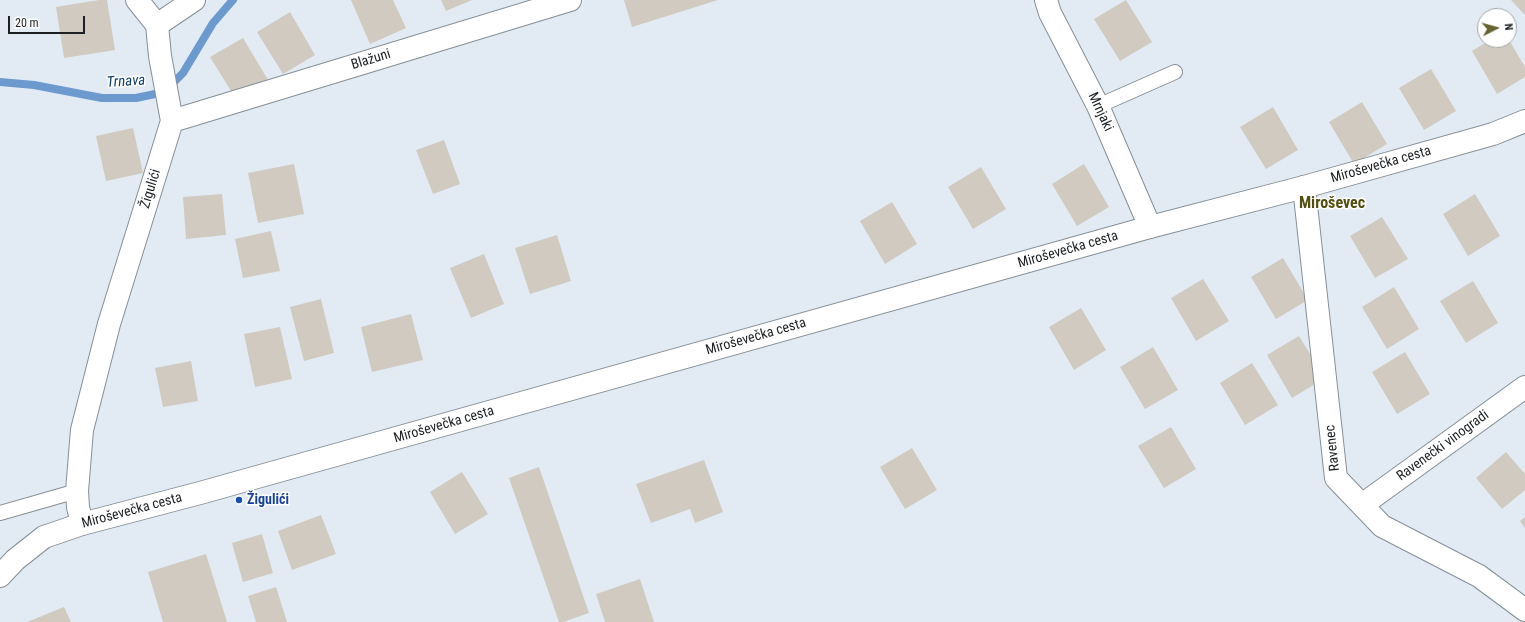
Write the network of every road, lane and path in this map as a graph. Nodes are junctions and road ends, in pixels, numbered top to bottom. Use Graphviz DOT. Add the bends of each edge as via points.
graph roads {
  1 [pos="137,0"];
  2 [pos="194,0"];
  3 [pos="570,0"];
  4 [pos="1046,0"];
  5 [pos="157,25"];
  6 [pos="1175,72"];
  7 [pos="1098,106"];
  8 [pos="170,115"];
  9 [pos="1525,122"];
  10 [pos="1304,187"];
  11 [pos="1150,227"];
  12 [pos="1525,388"];
  13 [pos="77,491"];
  14 [pos="1362,505"];
  15 [pos="0,513"];
  16 [pos="82,524"];
  17 [pos="0,576"];
  18 [pos="1525,610"];
  1 -- 5 [label="street"];
  2 -- 5 [label="street"];
  3 -- 8 [label="street, Blažuni"];
  4 -- 7 [label="street, Mrnjaki" via="1050,13"];
  5 -- 8 [label="street, Žigulići"];
  6 -- 7 [label="lane"];
  7 -- 11 [label="street, Mrnjaki"];
  8 -- 13 [label="street, Žigulići" via="107,332 82,430"];
  9 -- 10 [label="street, Miroševečka cesta" via="1493,134"];
  10 -- 11 [label="street, Miroševečka cesta"];
  10 -- 14 [label="street, Ravenec" via="1336,478"];
  11 -- 16 [label="street, Miroševečka cesta"];
  12 -- 14 [label="street, Ravenečki vinogradi"];
  13 -- 15 [label="lane"];
  13 -- 16 [label="street, Žigulići"];
  14 -- 18 [label="street, Ravenec" via="1382,526 1478,576"];
  16 -- 17 [label="street, Miroševečka cesta" via="44,537 15,560"];
}
